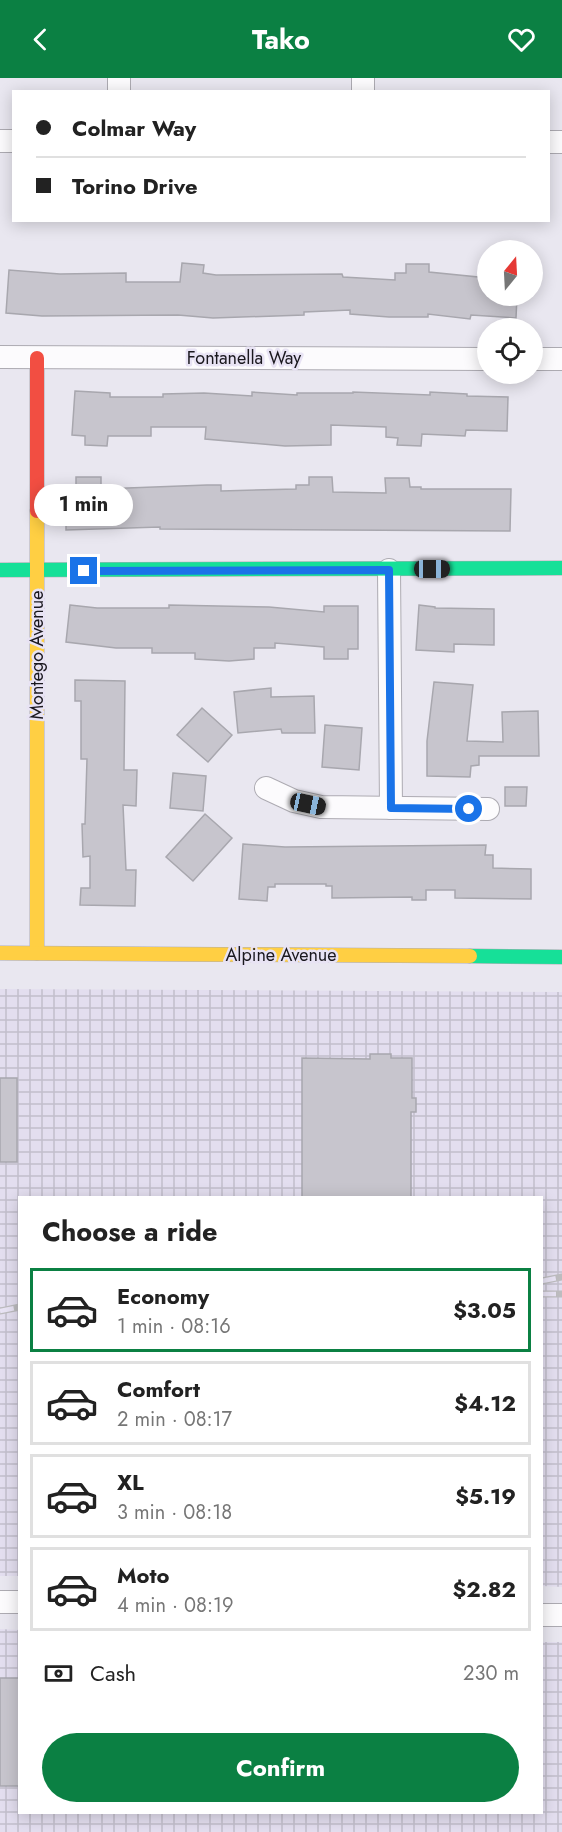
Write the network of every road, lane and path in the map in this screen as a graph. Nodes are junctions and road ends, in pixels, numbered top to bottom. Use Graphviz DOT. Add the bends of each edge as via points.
graph roads {
  1 [pos="0,357"];
  2 [pos="37,358"];
  3 [pos="477,359"];
  4 [pos="543,359"];
  5 [pos="562,359"];
  6 [pos="562,568"];
  7 [pos="0,570"];
  8 [pos="389,570"];
  9 [pos="36,571"];
  10 [pos="266,788"];
  11 [pos="391,808"];
  12 [pos="488,809"];
  13 [pos="0,953"];
  14 [pos="37,953"];
  15 [pos="562,957"];
  16 [pos="0,1602"];
  17 [pos="18,1602"];
  18 [pos="543,1615"];
  19 [pos="562,1615"];
  1 -- 2 [label="street, Fontanella Way"];
  2 -- 3 [label="street, Fontanella Way"];
  2 -- 9 [label="street, Montego Avenue"];
  4 -- 5 [label="street"];
  6 -- 8 [label="street"];
  7 -- 9 [label="street"];
  8 -- 9 [label="street"];
  8 -- 11 [label="street"];
  9 -- 14 [label="street, Montego Avenue"];
  10 -- 11 [label="street" via="294,801 321,807"];
  11 -- 12 [label="street"];
  13 -- 14 [label="street, Alpine Avenue"];
  14 -- 15 [label="street, Alpine Avenue"];
  16 -- 17 [label="street"];
  18 -- 19 [label="street"];
}
